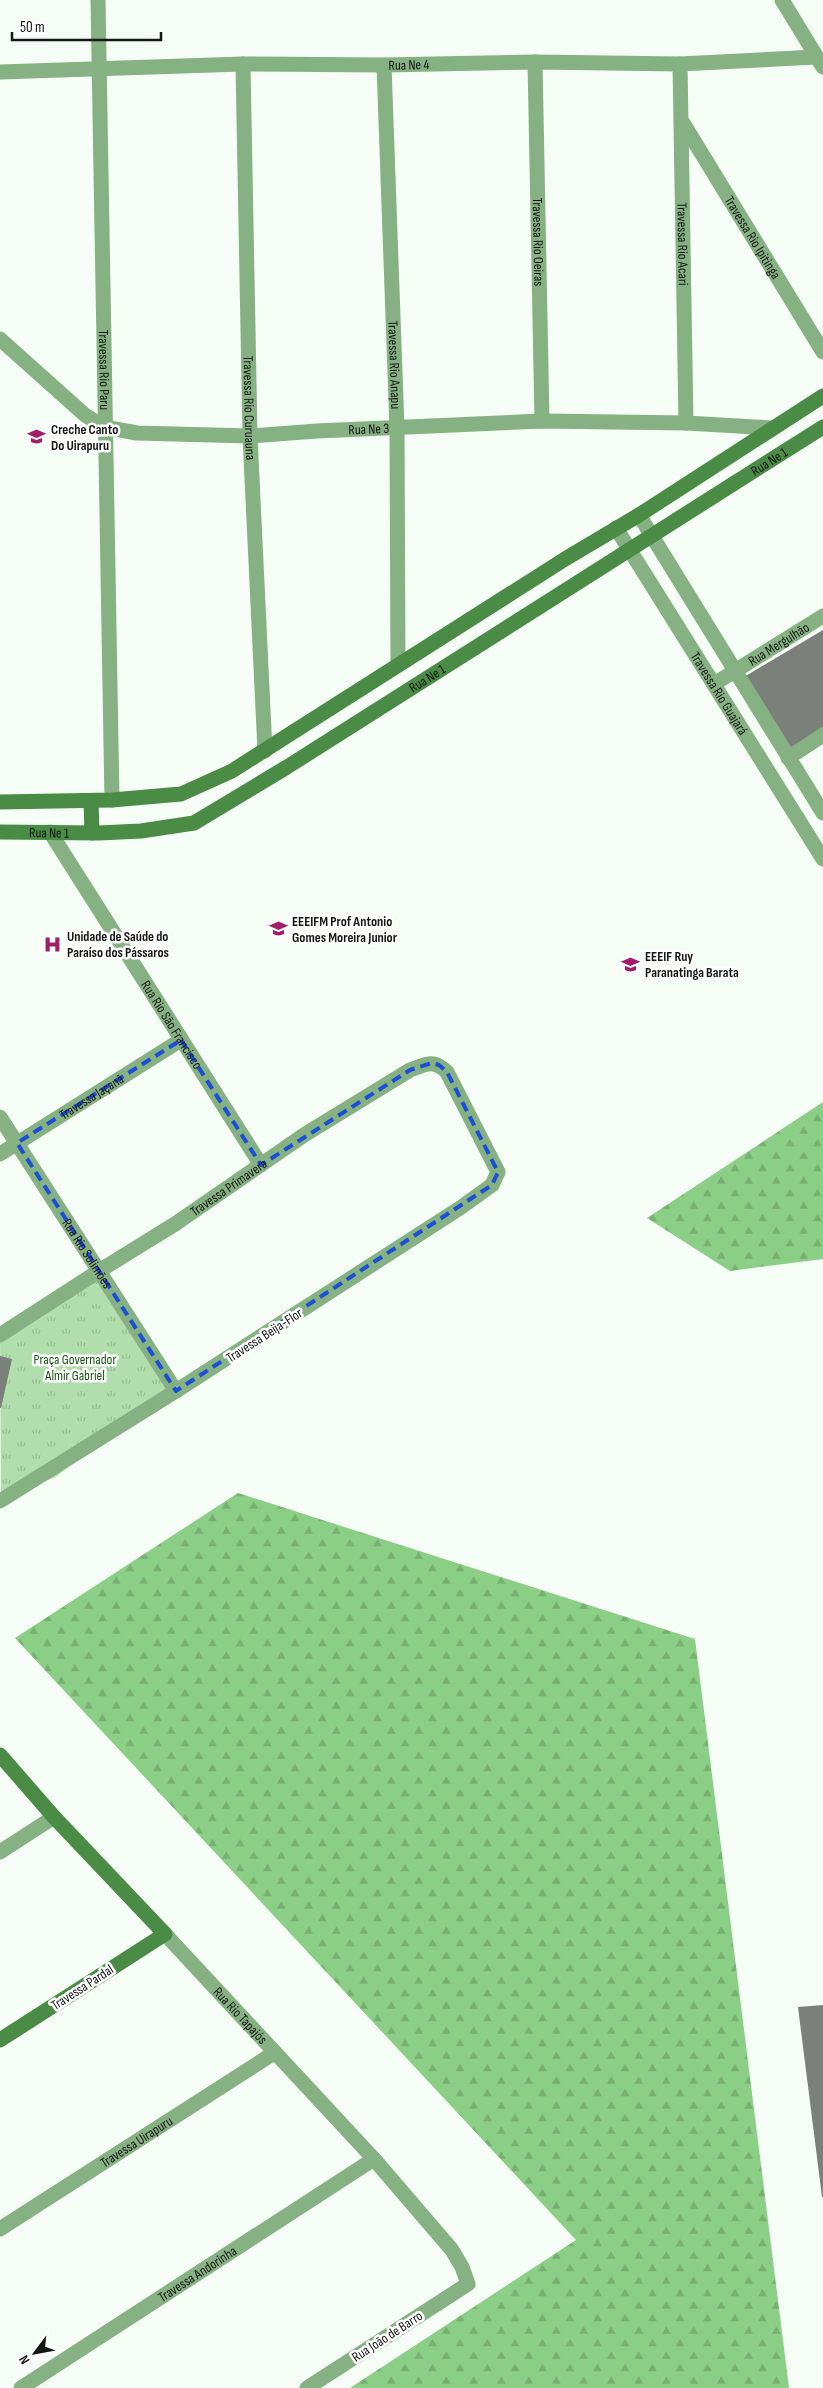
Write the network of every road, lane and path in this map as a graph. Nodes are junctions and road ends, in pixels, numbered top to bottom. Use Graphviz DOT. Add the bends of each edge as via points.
graph roads {
  1 [pos="98,0"];
  2 [pos="782,0"];
  3 [pos="535,62"];
  4 [pos="820,62"];
  5 [pos="243,64"];
  6 [pos="680,64"];
  7 [pos="384,65"];
  8 [pos="98,69"];
  9 [pos="0,72"];
  10 [pos="682,122"];
  11 [pos="0,339"];
  12 [pos="823,352"];
  13 [pos="823,396"];
  14 [pos="542,421"];
  15 [pos="686,423"];
  16 [pos="104,427"];
  17 [pos="823,427"];
  18 [pos="397,428"];
  19 [pos="772,428"];
  20 [pos="250,436"];
  21 [pos="639,515"];
  22 [pos="616,528"];
  23 [pos="652,536"];
  24 [pos="629,550"];
  25 [pos="823,616"];
  26 [pos="398,665"];
  27 [pos="736,671"];
  28 [pos="714,684"];
  29 [pos="823,735"];
  30 [pos="265,751"];
  31 [pos="790,762"];
  32 [pos="774,779"];
  33 [pos="112,800"];
  34 [pos="91,801"];
  35 [pos="0,802"];
  36 [pos="823,812"];
  37 [pos="0,832"];
  38 [pos="50,832"];
  39 [pos="92,832"];
  40 [pos="823,859"];
  41 [pos="181,1040"];
  42 [pos="455,1087"];
  43 [pos="0,1117"];
  44 [pos="16,1143"];
  45 [pos="0,1154"];
  46 [pos="261,1165"];
  47 [pos="99,1270"];
  48 [pos="0,1335"];
  49 [pos="176,1391"];
  50 [pos="0,1501"];
  51 [pos="0,1755"];
  52 [pos="54,1817"];
  53 [pos="0,1852"];
  54 [pos="165,1934"];
  55 [pos="0,2040"];
  56 [pos="274,2052"];
  57 [pos="374,2160"];
  58 [pos="0,2229"];
  59 [pos="468,2284"];
  60 [pos="21,2388"];
  61 [pos="306,2388"];
  1 -- 8 [label="street, Travessa Rio Paru"];
  2 -- 4 [label="street"];
  3 -- 6 [label="street, Rua Ne 4"];
  3 -- 7 [label="street, Rua Ne 4"];
  3 -- 14 [label="street, Travessa Rio Oeiras"];
  4 -- 6 [label="street, Rua Ne 4"];
  5 -- 7 [label="street, Rua Ne 4"];
  5 -- 8 [label="street, Rua Ne 4"];
  5 -- 20 [label="street, Travessa Rio Curuauna"];
  6 -- 10 [label="street, Travessa Rio Acari"];
  7 -- 18 [label="street, Travessa Rio Anapu"];
  8 -- 9 [label="street, Rua Ne 4"];
  8 -- 16 [label="street, Travessa Rio Paru"];
  10 -- 12 [label="street, Travessa Rio Ipitinga"];
  10 -- 15 [label="street, Travessa Rio Acari"];
  11 -- 16 [label="street, Rua Ne 3" via="85,416"];
  13 -- 19 [label="street, Rua Ne 1"];
  14 -- 15 [label="street, Rua Ne 3"];
  14 -- 18 [label="street, Rua Ne 3"];
  15 -- 19 [label="street, Rua Ne 3"];
  16 -- 20 [label="street, Rua Ne 3" via="137,433"];
  16 -- 33 [label="street, Travessa Rio Paru"];
  17 -- 23 [label="street, Rua Ne 1"];
  18 -- 20 [label="street, Rua Ne 3"];
  18 -- 26 [label="street, Travessa Rio Anapu"];
  19 -- 21 [label="street, Rua Ne 1"];
  20 -- 30 [label="street, Travessa Rio Curuauna"];
  21 -- 22 [label="street, Rua Ne 1"];
  21 -- 23 [label="street, Travessa Rio Guajará"];
  22 -- 24 [label="street, Travessa Rio Guajará"];
  22 -- 26 [label="street, Rua Ne 1"];
  23 -- 24 [label="street, Rua Ne 1"];
  23 -- 27 [label="street, Travessa Rio Guajará"];
  24 -- 28 [label="street, Travessa Rio Guajará"];
  24 -- 39 [label="street, Rua Ne 1" via="194,823 142,831"];
  25 -- 27 [label="street, Rua Mergulhão"];
  26 -- 30 [label="street, Rua Ne 1"];
  27 -- 28 [label="street, Rua Mergulhão"];
  27 -- 31 [label="street, Travessa Rio Guajará"];
  28 -- 32 [label="street, Travessa Rio Guajará"];
  29 -- 31 [label="street"];
  30 -- 33 [label="street, Rua Ne 1" via="232,771 181,794"];
  31 -- 32 [label="street"];
  31 -- 36 [label="street, Travessa Rio Guajará"];
  32 -- 40 [label="street, Travessa Rio Guajará"];
  33 -- 34 [label="street, Rua Ne 1"];
  34 -- 35 [label="street, Rua Ne 1"];
  34 -- 39 [label="street"];
  37 -- 38 [label="street, Rua Ne 1"];
  38 -- 39 [label="street, Rua Ne 1"];
  38 -- 41 [label="street, Rua Rio São Francisco"];
  41 -- 44 [label="street, Travessa Jaçanã"];
  41 -- 46 [label="street, Rua Rio São Francisco"];
  42 -- 46 [label="street, Travessa Primavera" via="439,1065 432,1063 410,1070"];
  42 -- 49 [label="street, Travessa Beija-Flor" via="498,1172 492,1185"];
  43 -- 44 [label="street, Rua Rio Solimões"];
  44 -- 45 [label="street, Travessa Jaçanã"];
  44 -- 47 [label="street, Rua Rio Solimões"];
  46 -- 47 [label="street, Travessa Primavera" via="175,1224"];
  47 -- 48 [label="street, Travessa Primavera"];
  47 -- 49 [label="street, Rua Rio Solimões"];
  49 -- 50 [label="street, Travessa Beija-Flor"];
  51 -- 52 [label="street, Rua Rio Tapajós"];
  52 -- 53 [label="street"];
  52 -- 54 [label="street, Rua Rio Tapajós"];
  54 -- 55 [label="street, Travessa Pardal"];
  54 -- 56 [label="street, Rua Rio Tapajós"];
  56 -- 57 [label="street, Rua Rio Tapajós"];
  56 -- 58 [label="street, Travessa Uirapuru"];
  57 -- 59 [label="street, Rua Rio Tapajós" via="452,2250"];
  57 -- 60 [label="street, Travessa Andorinha"];
  59 -- 61 [label="street, Rua João de Barro"];
}
